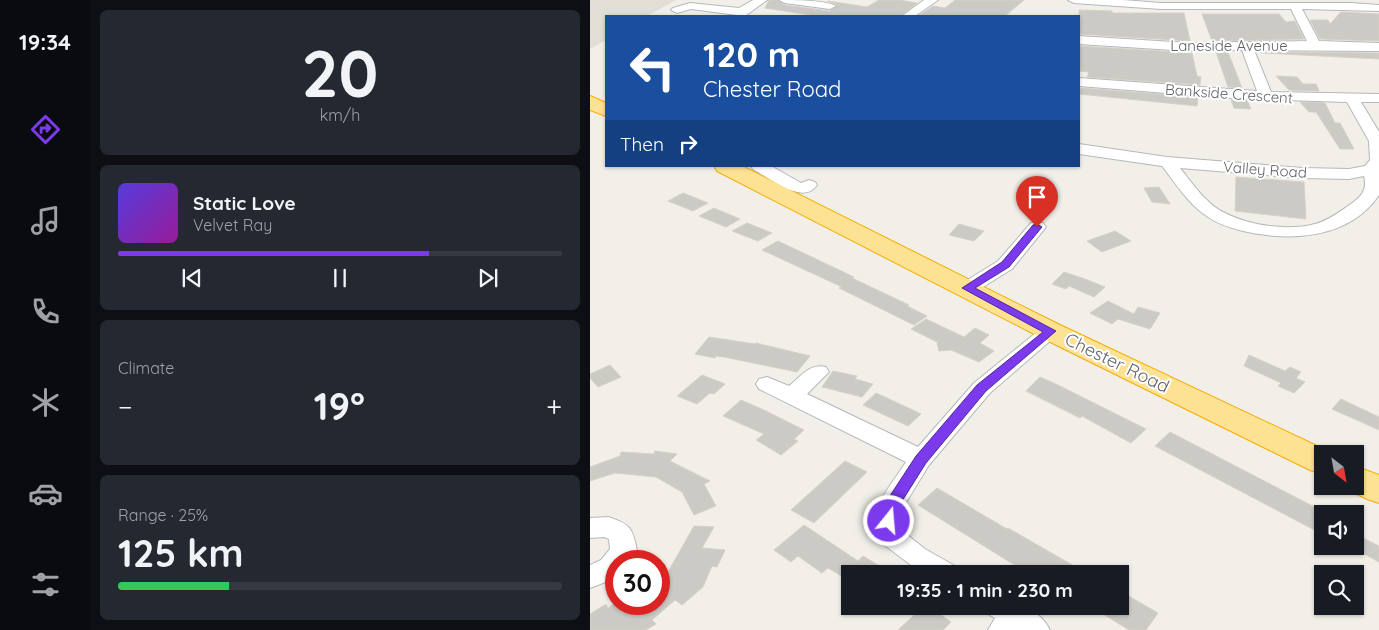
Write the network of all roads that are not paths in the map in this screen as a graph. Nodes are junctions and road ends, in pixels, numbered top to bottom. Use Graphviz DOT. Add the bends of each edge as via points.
graph roads {
  1 [pos="761,0"];
  2 [pos="785,0"];
  3 [pos="932,0"];
  4 [pos="1074,0"];
  5 [pos="1295,6"];
  6 [pos="831,7"];
  7 [pos="1379,8"];
  8 [pos="677,10"];
  9 [pos="740,14"];
  10 [pos="910,15"];
  11 [pos="1080,40"];
  12 [pos="1315,45"];
  13 [pos="1247,47"];
  14 [pos="1379,47"];
  15 [pos="1080,82"];
  16 [pos="1266,96"];
  17 [pos="1351,98"];
  18 [pos="1379,98"];
  19 [pos="1080,149"];
  20 [pos="1167,162"];
  21 [pos="727,167"];
  22 [pos="761,167"];
  23 [pos="1370,170"];
  24 [pos="808,185"];
  25 [pos="1037,227"];
  26 [pos="968,288"];
  27 [pos="1050,331"];
  28 [pos="818,372"];
  29 [pos="767,384"];
  30 [pos="792,396"];
  31 [pos="1314,458"];
  32 [pos="921,460"];
  33 [pos="1364,482"];
  34 [pos="1379,490"];
  35 [pos="590,528"];
  36 [pos="930,565"];
  37 [pos="590,577"];
  1 -- 9 [label="street"];
  2 -- 6 [label="street"];
  3 -- 10 [label="street"];
  4 -- 5 [label="street" via="1161,6"];
  5 -- 7 [label="street"];
  5 -- 12 [label="street"];
  8 -- 9 [label="street" via="690,6"];
  11 -- 13 [label="street, Laneside Avenue"];
  12 -- 13 [label="street, Laneside Avenue"];
  12 -- 14 [label="street, Laneside Avenue"];
  13 -- 16 [label="street"];
  15 -- 16 [label="street, Bankside Crescent"];
  16 -- 17 [label="street, Bankside Crescent"];
  17 -- 18 [label="street, Bankside Crescent"];
  17 -- 23 [label="street" via="1376,141 1378,161"];
  19 -- 20 [label="street, Valley Road"];
  20 -- 23 [label="street, Valley Road" via="1302,173 1349,174"];
  20 -- 23 [label="street" via="1207,210 1247,226 1285,232 1314,230 1339,221 1374,191 1375,181"];
  21 -- 26 [label="highway, Chester Road"];
  22 -- 24 [label="street" via="800,189"];
  25 -- 26 [label="street" via="1005,264"];
  26 -- 27 [label="highway, Chester Road"];
  27 -- 31 [label="highway, Chester Road"];
  27 -- 32 [label="street" via="982,388"];
  28 -- 30 [label="street"];
  29 -- 30 [label="street"];
  30 -- 32 [label="street"];
  32 -- 36 [label="street" via="889,508 888,534"];
  33 -- 34 [label="highway"];
  35 -- 37 [label="street" via="608,527 621,534 624,551 610,568"];
}
